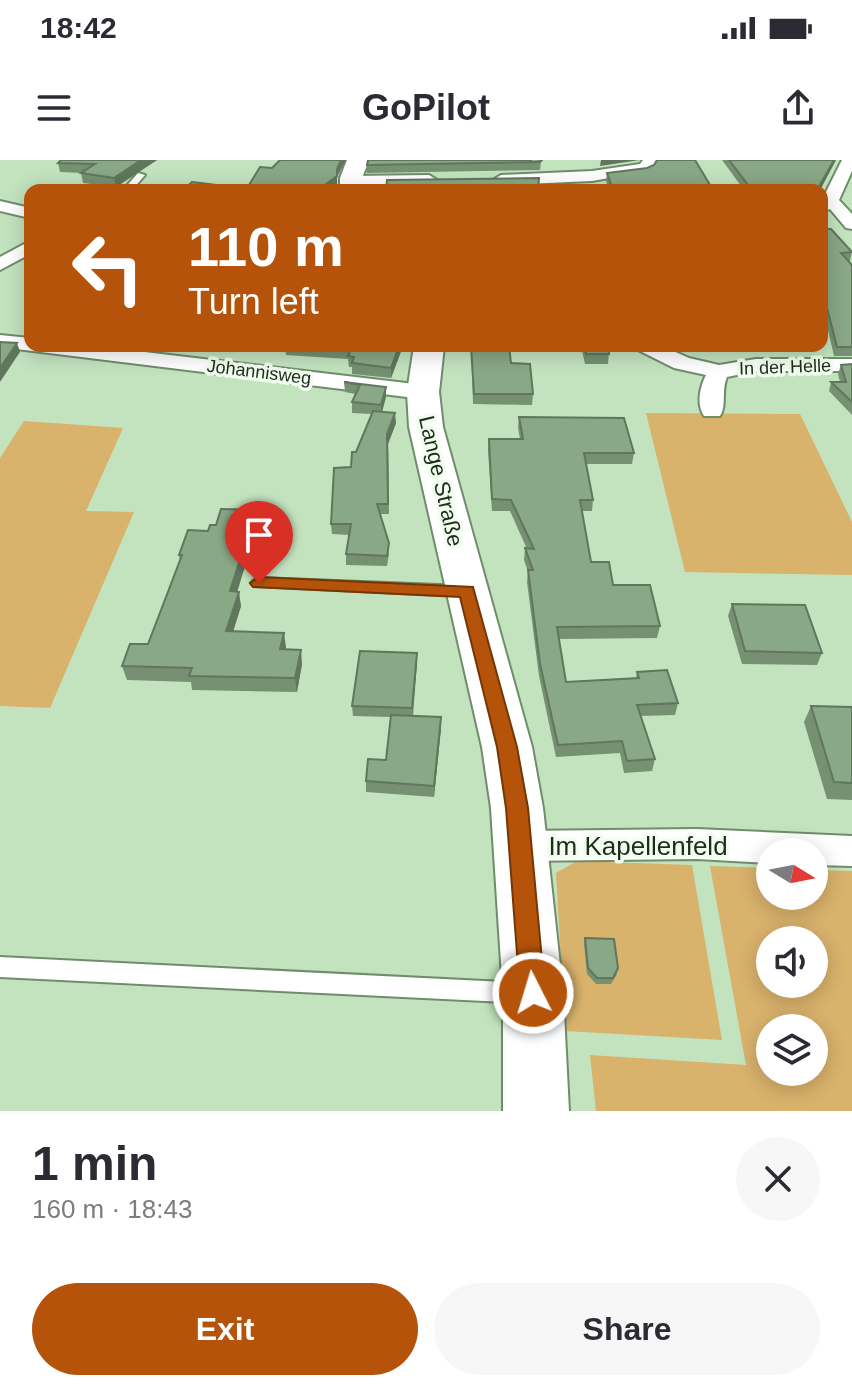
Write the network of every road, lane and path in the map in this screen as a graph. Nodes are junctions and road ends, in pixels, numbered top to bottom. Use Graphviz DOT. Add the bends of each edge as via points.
graph roads {
  1 [pos="651,160"];
  2 [pos="849,160"];
  3 [pos="141,175"];
  4 [pos="354,177"];
  5 [pos="441,180"];
  6 [pos="485,180"];
  7 [pos="133,184"];
  8 [pos="828,200"];
  9 [pos="0,206"];
  10 [pos="828,206"];
  11 [pos="24,212"];
  12 [pos="852,224"];
  13 [pos="24,250"];
  14 [pos="0,265"];
  15 [pos="0,341"];
  16 [pos="24,344"];
  17 [pos="91,352"];
  18 [pos="428,352"];
  19 [pos="658,352"];
  20 [pos="852,365"];
  21 [pos="719,372"];
  22 [pos="423,392"];
  23 [pos="712,411"];
  24 [pos="259,583"];
  25 [pos="467,591"];
  26 [pos="520,846"];
  27 [pos="852,851"];
  28 [pos="0,967"];
  29 [pos="533,993"];
  30 [pos="536,1111"];
  1 -- 6 [label="street" via="645,168 612,174"];
  2 -- 8 [label="street"];
  3 -- 7 [label="lane"];
  4 -- 5 [label="street"];
  9 -- 11 [label="street"];
  10 -- 12 [label="street"];
  13 -- 14 [label="street"];
  15 -- 16 [label="street, Johannisweg"];
  17 -- 22 [label="street, Johannisweg"];
  18 -- 22 [label="main road, Lange Straße"];
  19 -- 21 [label="street, In der Helle"];
  20 -- 21 [label="street, In der Helle" via="756,365"];
  21 -- 23 [label="street, In der Helle" via="711,388"];
  22 -- 25 [label="main road, Lange Straße" via="426,427"];
  24 -- 25 [label="lane"];
  25 -- 26 [label="main road, Lange Straße" via="507,747"];
  26 -- 27 [label="street, Im Kapellenfeld" via="697,844"];
  26 -- 29 [label="main road, Lange Straße"];
  28 -- 29 [label="lane"];
  29 -- 30 [label="main road, Lange Straße"];
}
